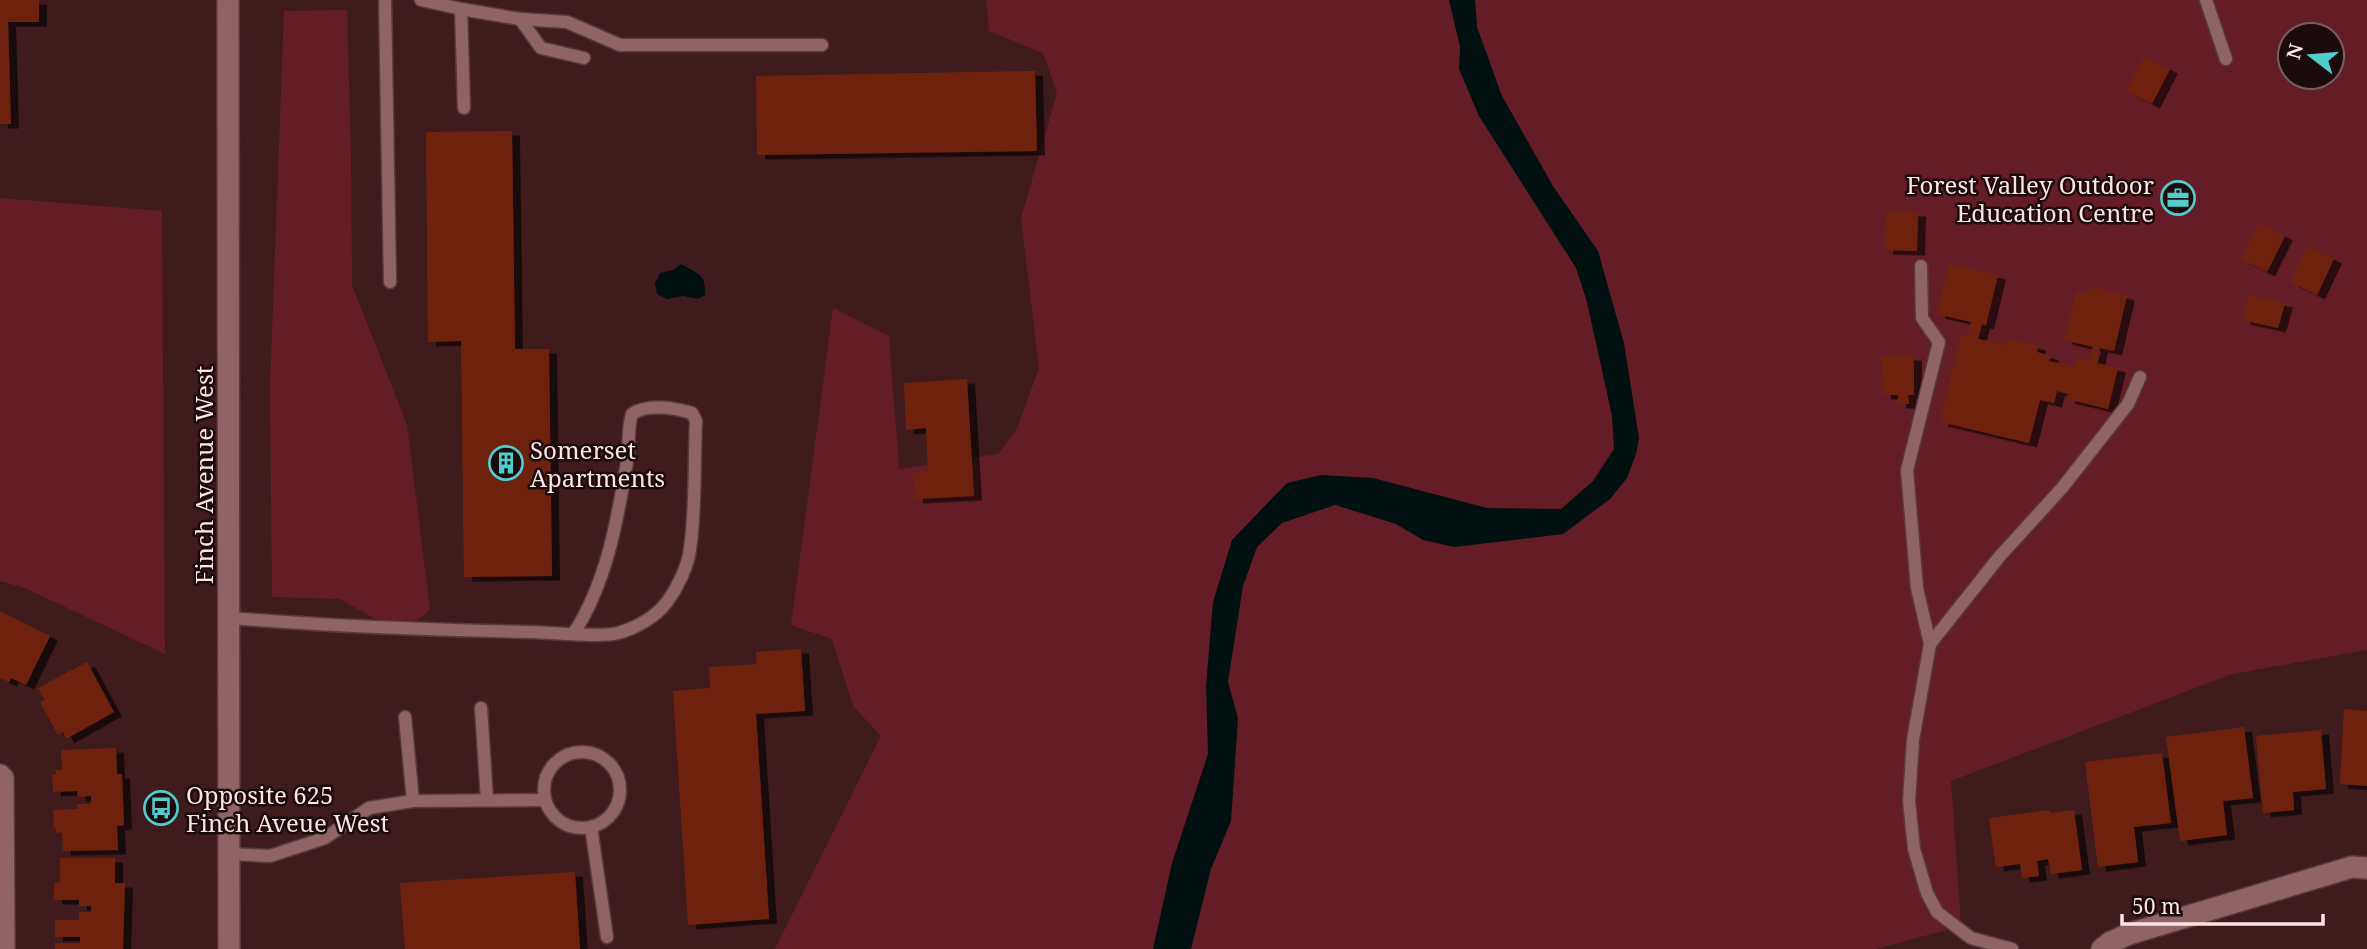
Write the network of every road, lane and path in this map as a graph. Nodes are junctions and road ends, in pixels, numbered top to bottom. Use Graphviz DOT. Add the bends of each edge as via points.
graph roads {
  1 [pos="228,0"];
  2 [pos="384,0"];
  3 [pos="421,0"];
  4 [pos="2206,0"];
  5 [pos="461,9"];
  6 [pos="520,19"];
  7 [pos="822,45"];
  8 [pos="584,58"];
  9 [pos="2227,58"];
  10 [pos="464,108"];
  11 [pos="1921,267"];
  12 [pos="390,282"];
  13 [pos="2140,377"];
  14 [pos="230,618"];
  15 [pos="574,633"];
  16 [pos="1930,644"];
  17 [pos="481,708"];
  18 [pos="405,717"];
  19 [pos="0,775"];
  20 [pos="487,800"];
  21 [pos="545,800"];
  22 [pos="413,802"];
  23 [pos="591,827"];
  24 [pos="229,854"];
  25 [pos="2367,868"];
  26 [pos="607,937"];
  27 [pos="4,949"];
  28 [pos="229,949"];
  29 [pos="2012,949"];
  30 [pos="2102,949"];
  1 -- 14 [label="main road, Finch Avenue West"];
  2 -- 12 [label="lane"];
  3 -- 5 [label="lane"];
  4 -- 9 [label="lane"];
  5 -- 6 [label="lane"];
  5 -- 10 [label="lane"];
  6 -- 7 [label="lane" via="567,22 620,45"];
  6 -- 8 [label="lane" via="541,48"];
  11 -- 16 [label="lane" via="1922,318 1939,342 1907,470 1917,588"];
  13 -- 16 [label="lane" via="2128,404 2062,488"];
  14 -- 15 [label="lane"];
  14 -- 24 [label="main road, Finch Avenue West"];
  15 -- 15 [label="lane" via="616,634 636,626 667,602 683,573 690,550 696,421 692,413 662,408 638,409 632,414 620,507 604,570 590,608"];
  16 -- 29 [label="lane" via="1913,740 1909,800 1914,849 1937,912 1970,938"];
  17 -- 20 [label="lane"];
  18 -- 22 [label="lane"];
  19 -- 27 [label="main road"];
  20 -- 21 [label="lane"];
  20 -- 22 [label="lane"];
  21 -- 23 [label="lane" via="550,811 567,825"];
  21 -- 23 [label="lane" via="547,774 564,756 589,752 601,757 618,776 620,789 612,813"];
  22 -- 24 [label="lane" via="369,808 325,838 270,856"];
  23 -- 26 [label="lane"];
  24 -- 28 [label="main road, Finch Avenue West"];
  25 -- 30 [label="main road" via="2352,867 2129,934"];
}
